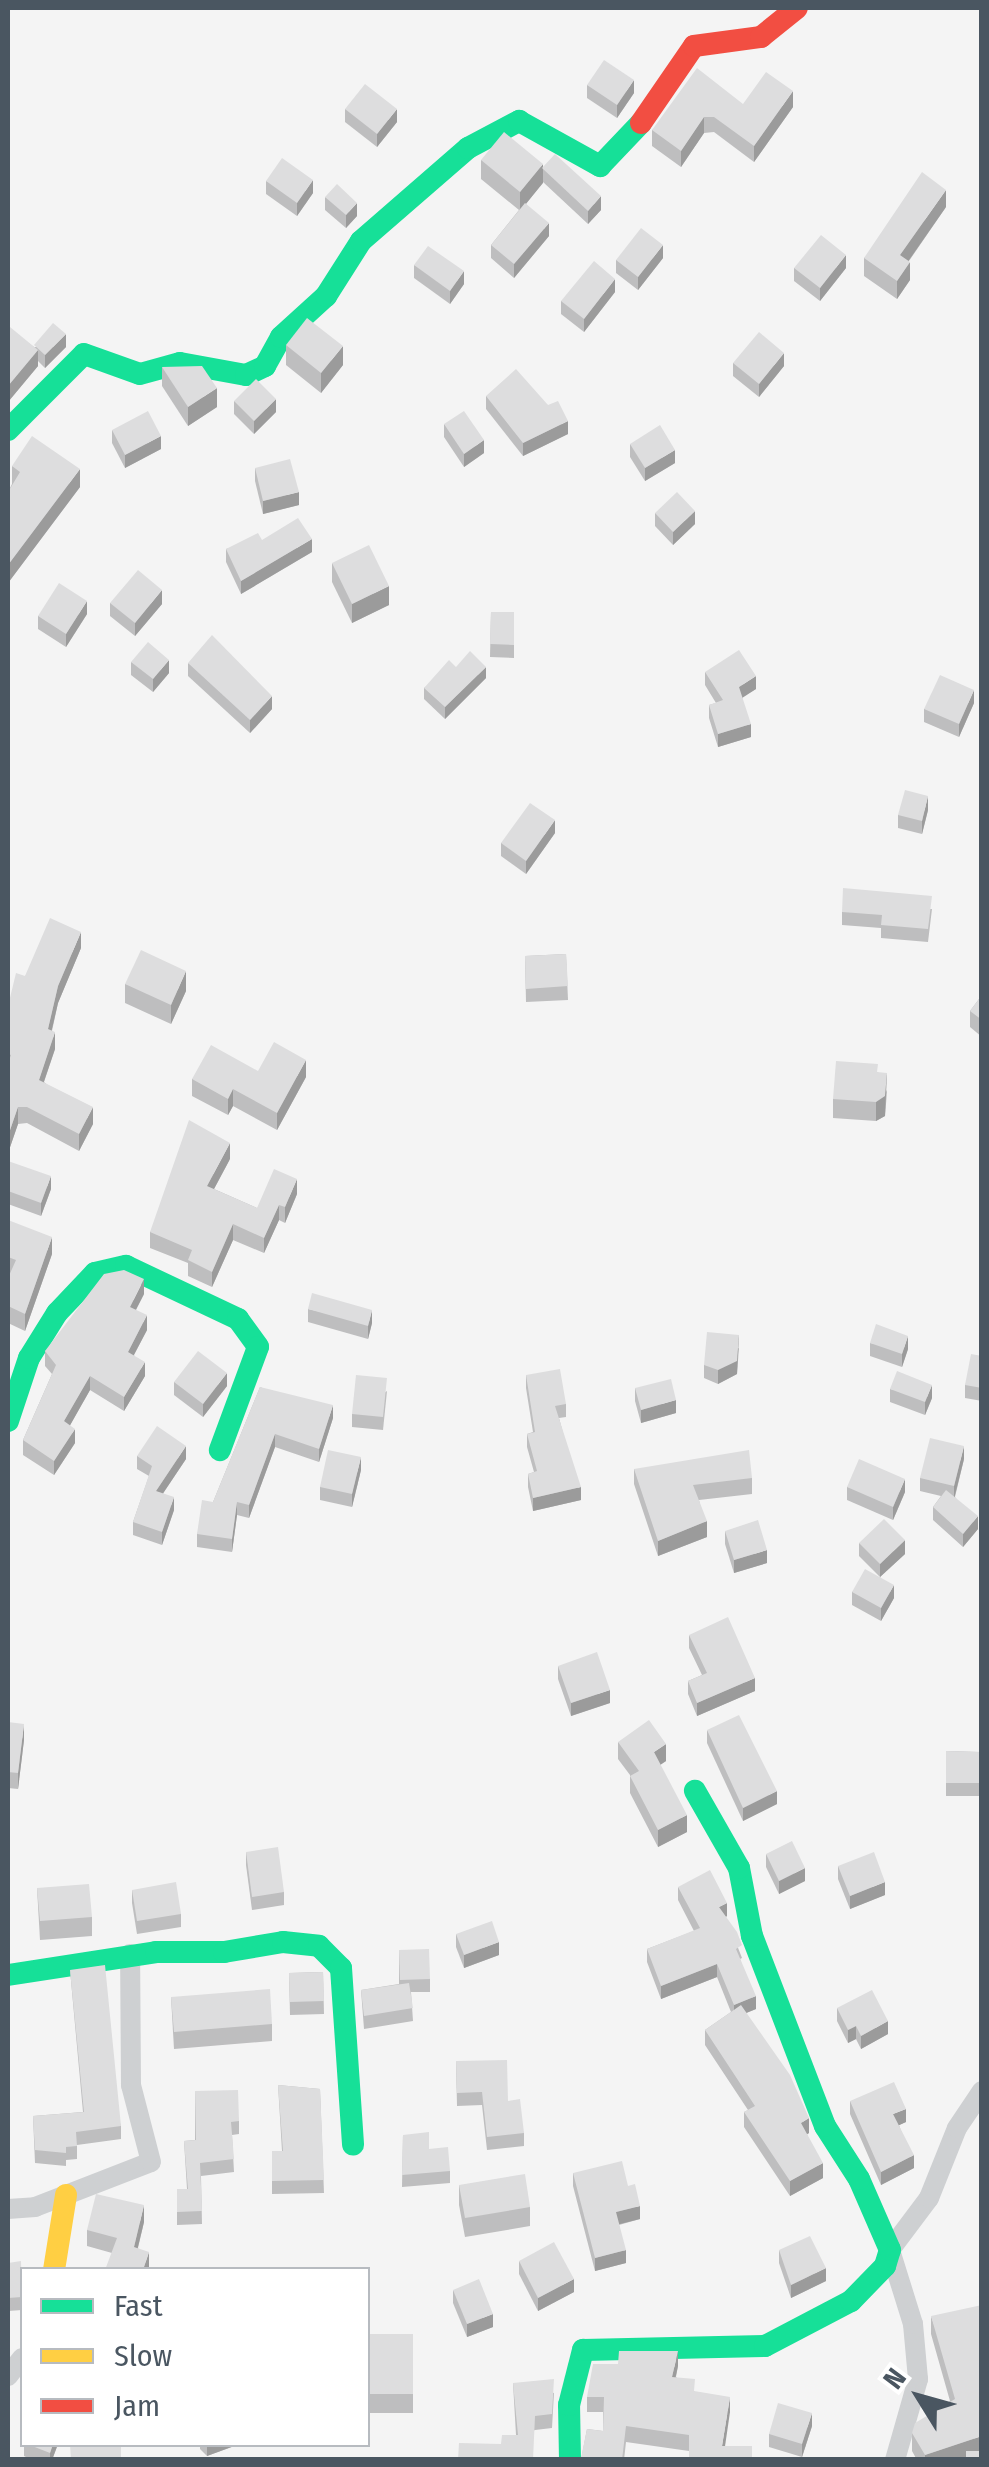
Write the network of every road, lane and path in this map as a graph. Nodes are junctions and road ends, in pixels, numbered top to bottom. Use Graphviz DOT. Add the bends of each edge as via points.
graph roads {
  1 [pos="798,8"];
  2 [pos="8,430"];
  3 [pos="8,1421"];
  4 [pos="220,1450"];
  5 [pos="695,1791"];
  6 [pos="130,1954"];
  7 [pos="8,1975"];
  8 [pos="982,2090"];
  9 [pos="353,2145"];
  10 [pos="66,2195"];
  11 [pos="8,2209"];
  12 [pos="890,2250"];
  13 [pos="54,2267"];
  14 [pos="570,2460"];
  15 [pos="895,2460"];
  1 -- 2 [label="street" via="761,37 694,46 638,126 600,166 520,121 468,148 361,241 326,296 282,337 265,366 246,375 180,362 140,374 84,354"];
  3 -- 4 [label="street" via="30,1358 57,1313 95,1272 126,1266 238,1319 258,1347"];
  5 -- 12 [label="street" via="739,1868 752,1936 825,2126 859,2180"];
  6 -- 7 [label="street"];
  6 -- 9 [label="street" via="224,1952 283,1942 319,1946 341,1968"];
  6 -- 10 [label="street" via="128,2060 151,2162"];
  8 -- 12 [label="street" via="957,2128 930,2198"];
  10 -- 11 [label="street"];
  10 -- 13 [label="street"];
  12 -- 14 [label="street" via="886,2266 851,2301 765,2346 583,2350 568,2405"];
  12 -- 15 [label="street" via="914,2324 918,2378"];
}
